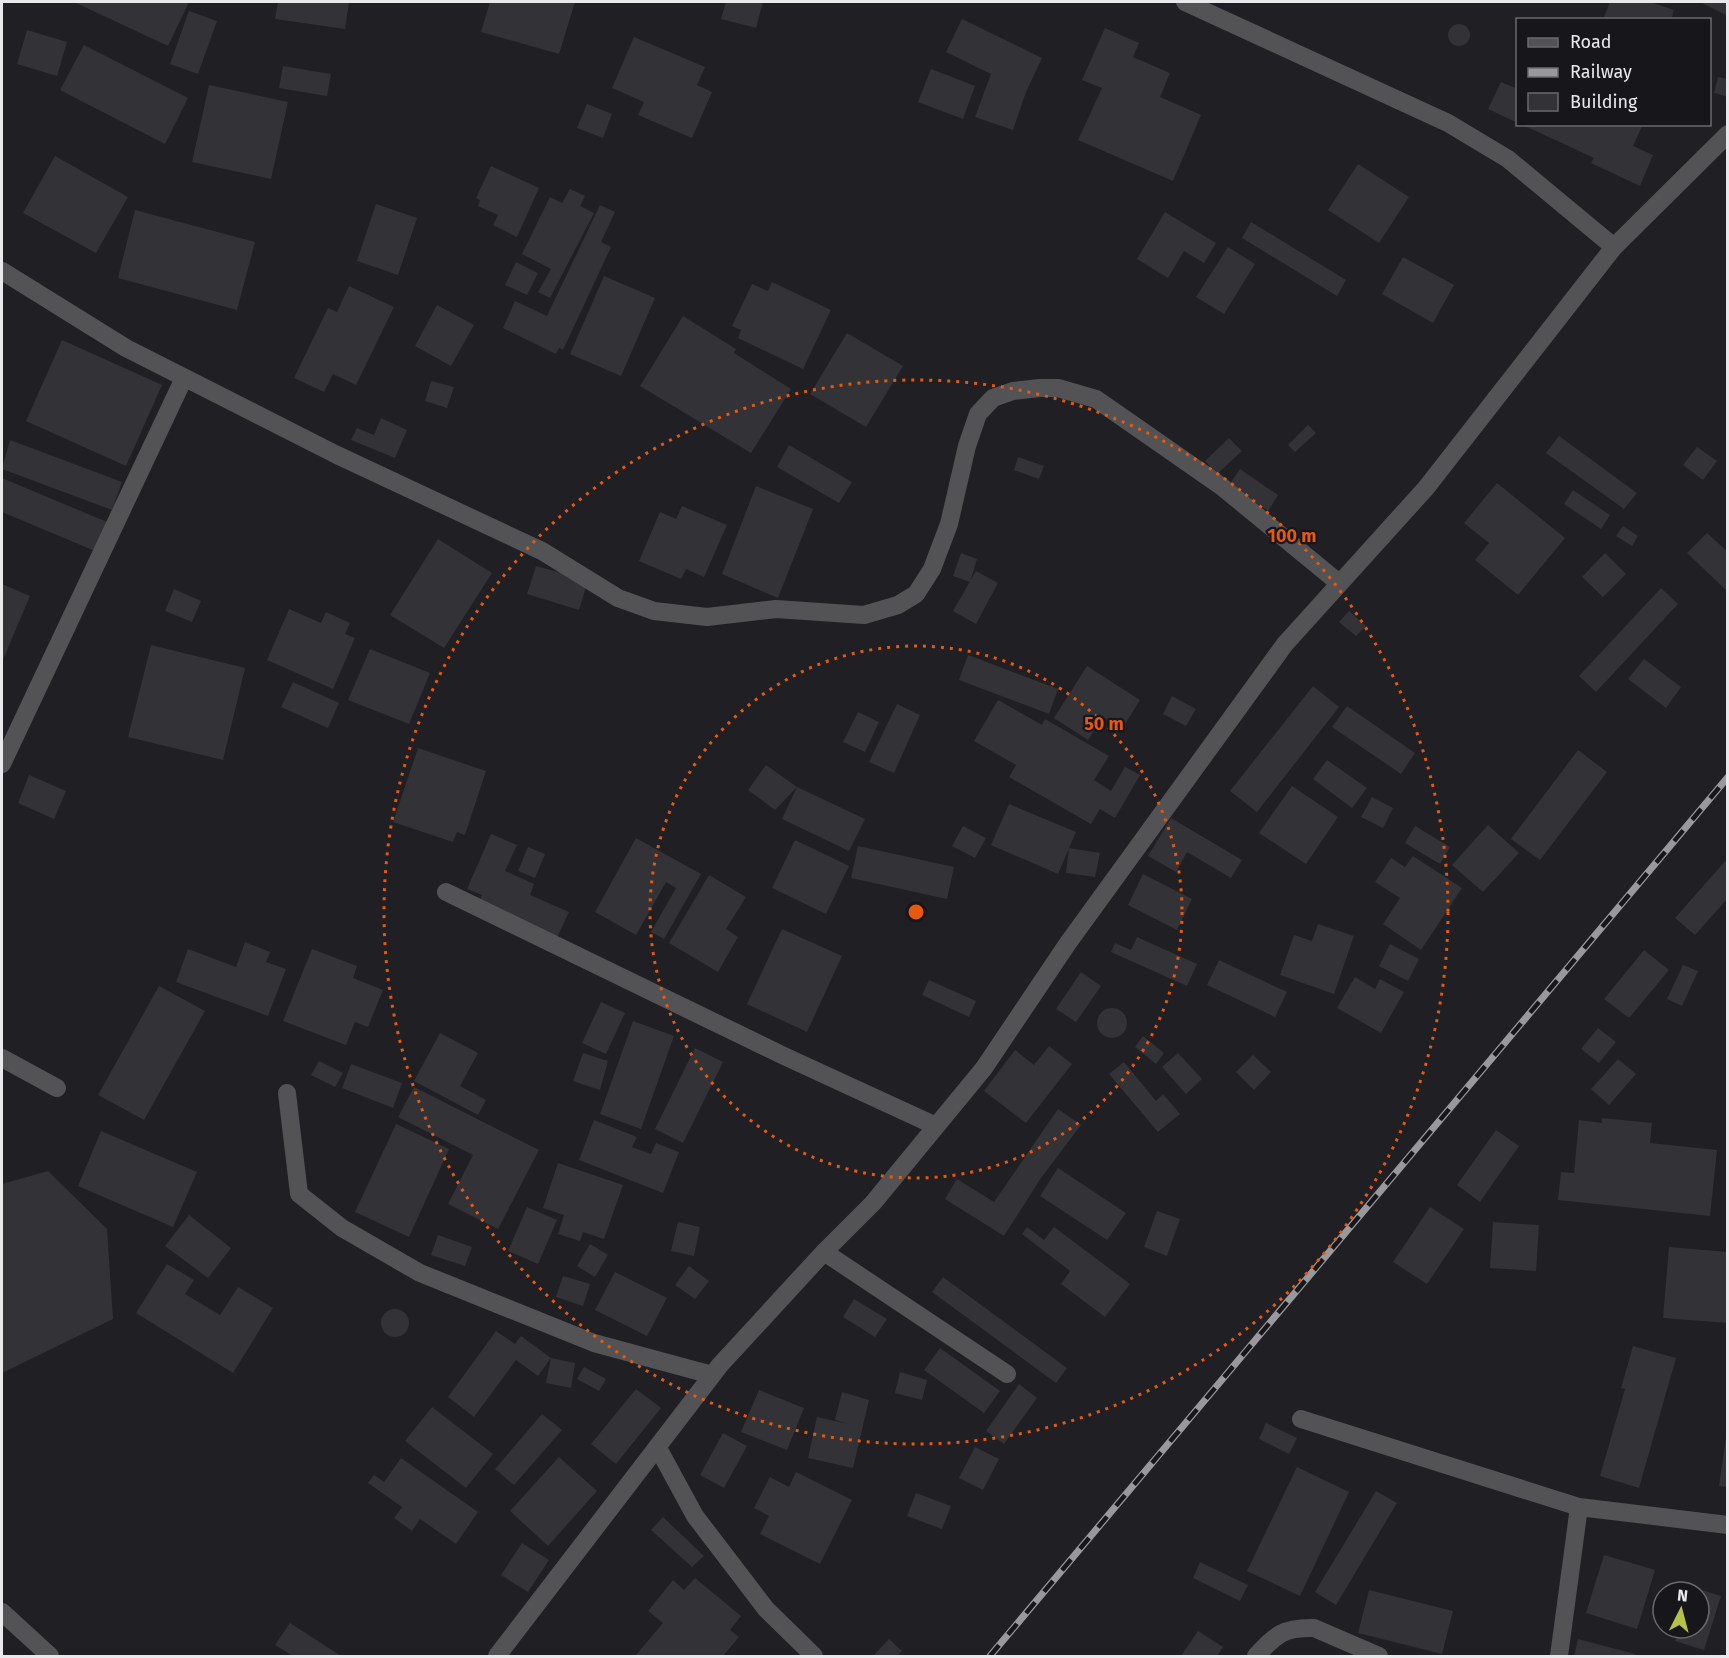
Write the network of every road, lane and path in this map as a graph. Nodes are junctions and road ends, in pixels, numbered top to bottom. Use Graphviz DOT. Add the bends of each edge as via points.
graph roads {
  1 [pos="1185,2"];
  2 [pos="1728,134"];
  3 [pos="1614,247"];
  4 [pos="2,271"];
  5 [pos="184,378"];
  6 [pos="1339,583"];
  7 [pos="2,764"];
  8 [pos="446,892"];
  9 [pos="2,1058"];
  10 [pos="57,1088"];
  11 [pos="287,1093"];
  12 [pos="936,1126"];
  13 [pos="824,1251"];
  14 [pos="1007,1374"];
  15 [pos="712,1375"];
  16 [pos="1301,1419"];
  17 [pos="658,1448"];
  18 [pos="1579,1507"];
  19 [pos="1728,1525"];
  20 [pos="2,1612"];
  21 [pos="50,1656"];
  22 [pos="497,1656"];
  23 [pos="814,1656"];
  24 [pos="1256,1656"];
  25 [pos="1378,1656"];
  26 [pos="1559,1656"];
  1 -- 3 [label="street" via="1448,123 1508,159"];
  2 -- 3 [label="street"];
  3 -- 6 [label="street" via="1426,488"];
  4 -- 5 [label="street" via="126,348"];
  5 -- 6 [label="street" via="542,551 618,598 654,611 707,617 776,609 864,615 898,605 916,594 932,569 949,524 966,446 978,414 993,398 1040,388 1058,388 1096,399 1221,486"];
  5 -- 7 [label="street"];
  6 -- 12 [label="street" via="1285,644 1082,924 984,1068"];
  8 -- 12 [label="street"];
  9 -- 10 [label="street"];
  11 -- 15 [label="street" via="299,1194 342,1228 420,1273 594,1343"];
  12 -- 13 [label="street" via="873,1203"];
  13 -- 14 [label="street"];
  13 -- 15 [label="street"];
  15 -- 17 [label="street"];
  16 -- 18 [label="street"];
  17 -- 22 [label="street"];
  17 -- 23 [label="street" via="702,1525 766,1609"];
  18 -- 19 [label="street"];
  18 -- 26 [label="street"];
  20 -- 21 [label="street"];
  24 -- 25 [label="street" via="1282,1631 1314,1628"];
}
